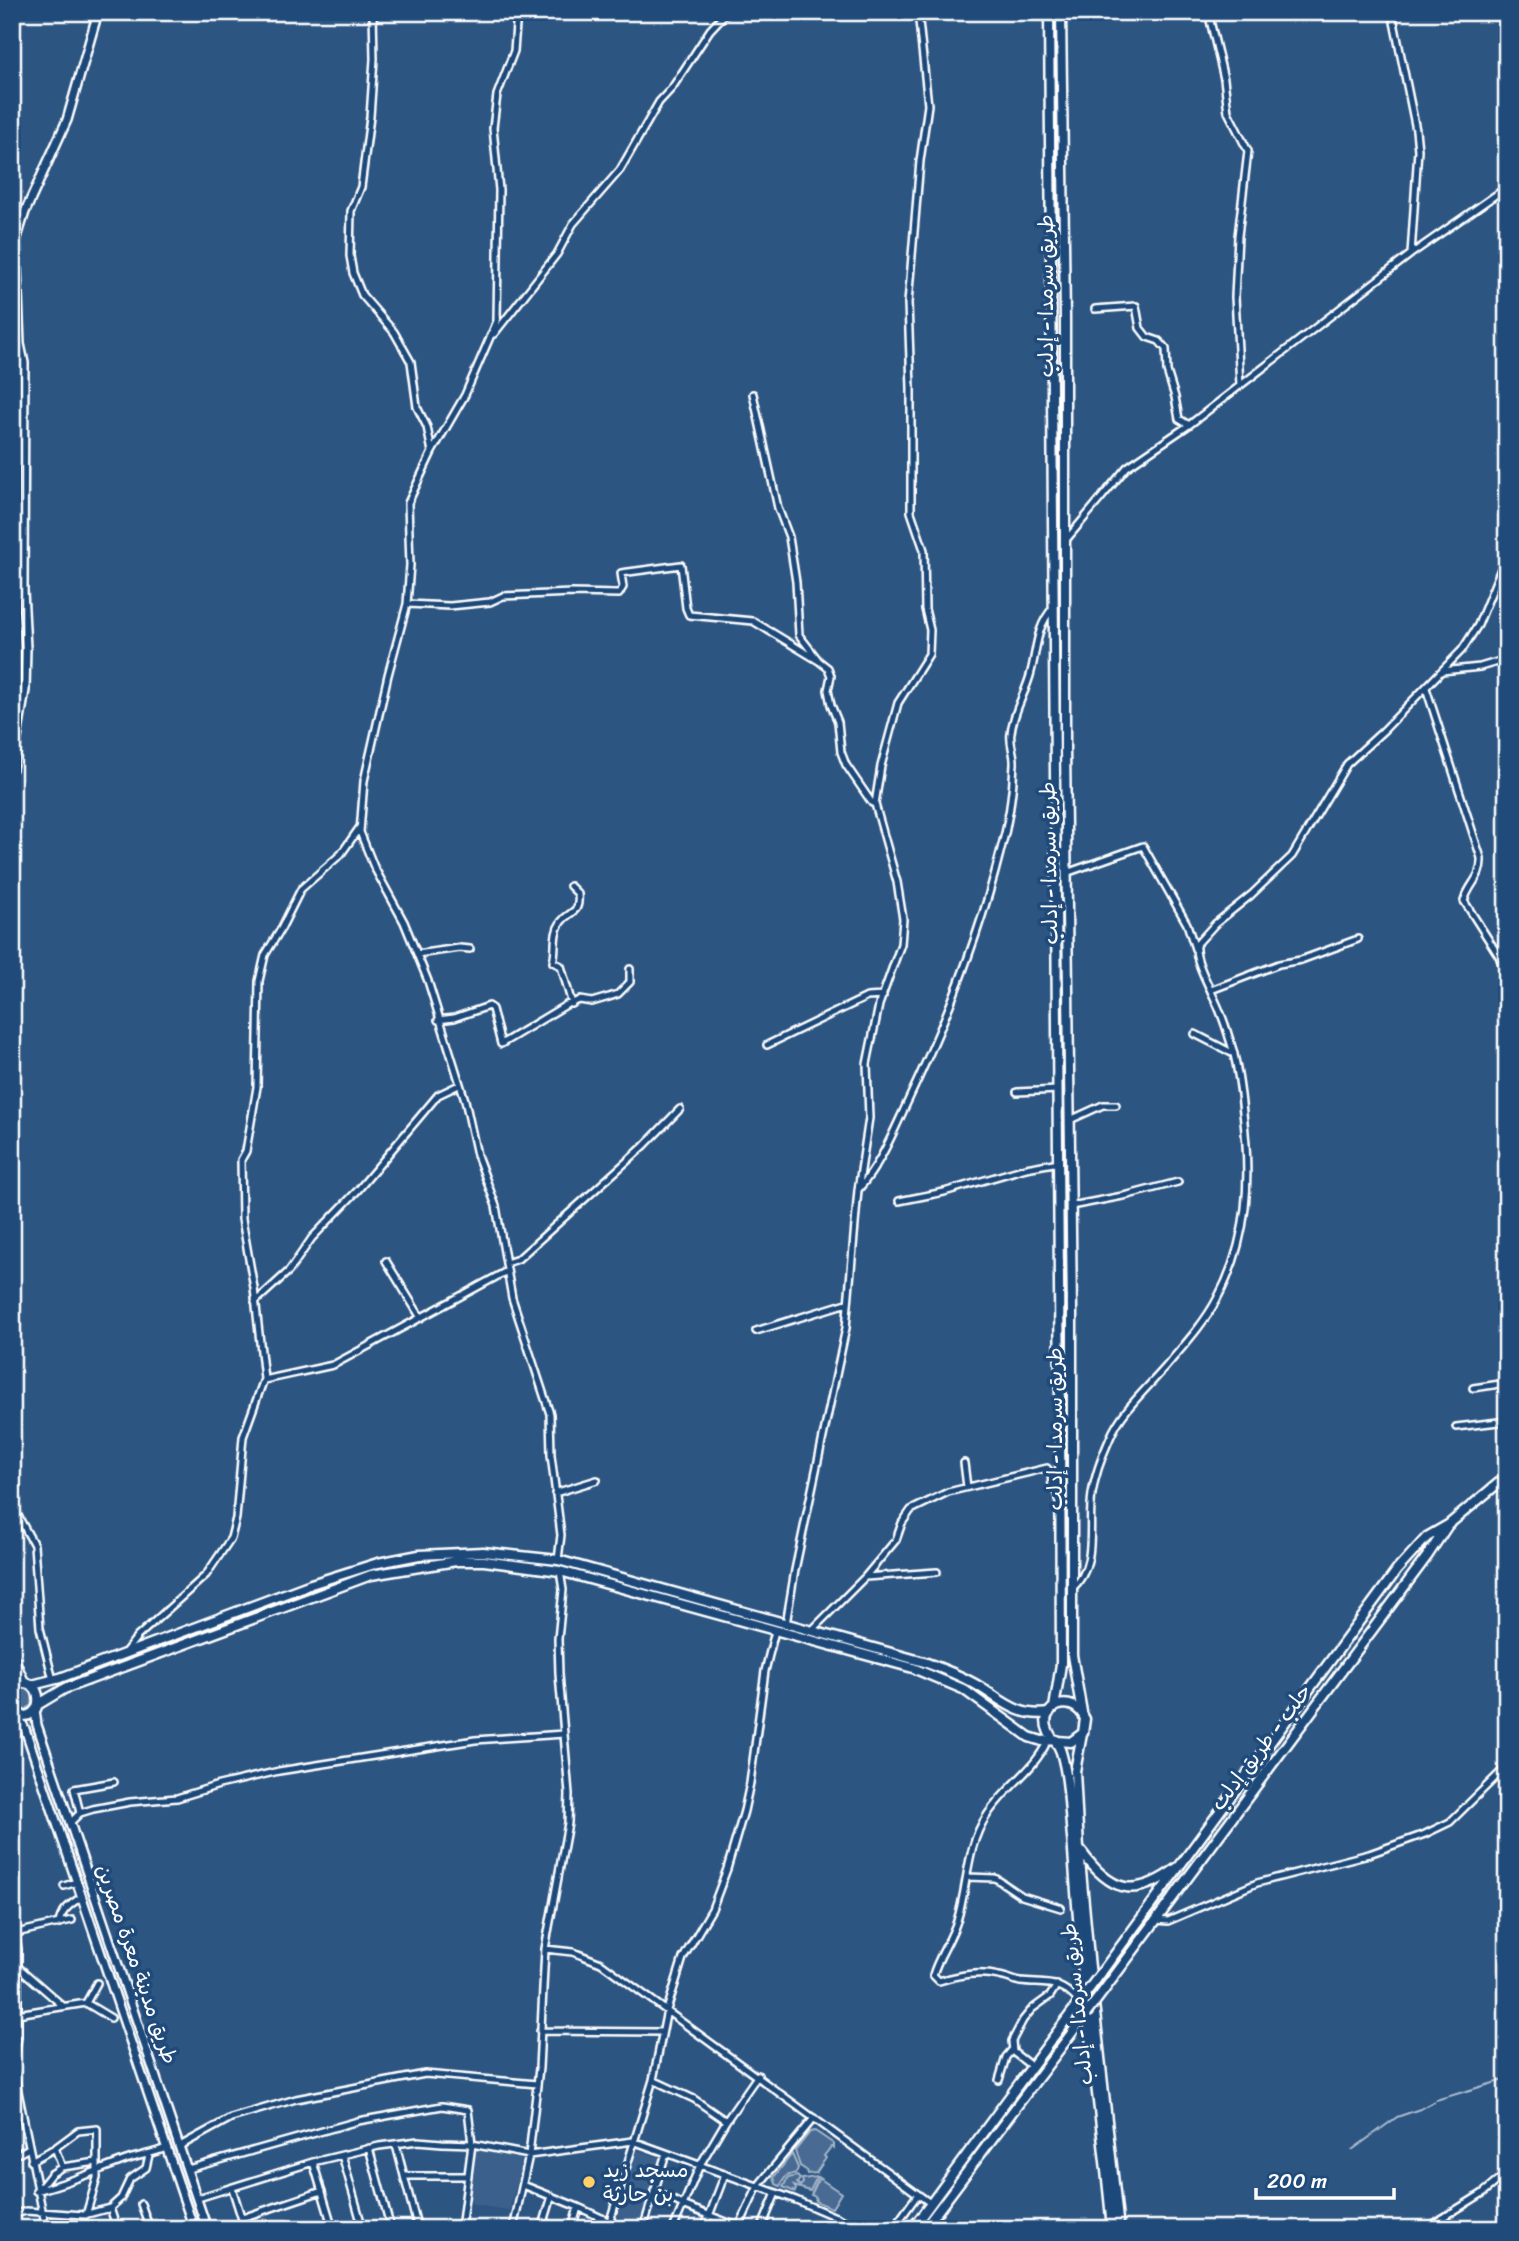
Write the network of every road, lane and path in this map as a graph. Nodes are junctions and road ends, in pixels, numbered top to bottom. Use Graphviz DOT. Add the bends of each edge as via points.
graph roads {
  1 [pos="97,12"];
  2 [pos="373,12"];
  3 [pos="517,12"];
  4 [pos="733,12"];
  5 [pos="918,12"];
  6 [pos="1049,12"];
  7 [pos="1061,12"];
  8 [pos="1208,12"];
  9 [pos="1392,12"];
  10 [pos="1507,187"];
  11 [pos="1412,254"];
  12 [pos="1095,309"];
  13 [pos="492,337"];
  14 [pos="1240,385"];
  15 [pos="753,394"];
  16 [pos="1189,425"];
  17 [pos="432,452"];
  18 [pos="1053,474"];
  19 [pos="1063,474"];
  20 [pos="1064,542"];
  21 [pos="1507,554"];
  22 [pos="407,604"];
  23 [pos="1053,608"];
  24 [pos="1507,659"];
  25 [pos="819,661"];
  26 [pos="1442,671"];
  27 [pos="1426,688"];
  28 [pos="1065,748"];
  29 [pos="1053,749"];
  30 [pos="12,769"];
  31 [pos="875,804"];
  32 [pos="360,827"];
  33 [pos="1066,873"];
  34 [pos="570,886"];
  35 [pos="1358,939"];
  36 [pos="470,949"];
  37 [pos="1196,952"];
  38 [pos="417,954"];
  39 [pos="630,969"];
  40 [pos="1507,978"];
  41 [pos="1211,990"];
  42 [pos="883,996"];
  43 [pos="572,1004"];
  44 [pos="438,1020"];
  45 [pos="1195,1034"];
  46 [pos="767,1045"];
  47 [pos="1234,1054"];
  48 [pos="459,1085"];
  49 [pos="1058,1090"];
  50 [pos="1017,1092"];
  51 [pos="1116,1105"];
  52 [pos="680,1109"];
  53 [pos="1070,1120"];
  54 [pos="1059,1162"];
  55 [pos="1178,1182"];
  56 [pos="858,1190"];
  57 [pos="899,1200"];
  58 [pos="1071,1206"];
  59 [pos="386,1261"];
  60 [pos="506,1263"];
  61 [pos="506,1271"];
  62 [pos="255,1302"];
  63 [pos="847,1303"];
  64 [pos="421,1318"];
  65 [pos="756,1331"];
  66 [pos="264,1380"];
  67 [pos="1507,1383"];
  68 [pos="1473,1388"];
  69 [pos="1507,1421"];
  70 [pos="1456,1427"];
  71 [pos="964,1463"];
  72 [pos="1507,1476"];
  73 [pos="597,1480"];
  74 [pos="968,1487"];
  75 [pos="555,1493"];
  76 [pos="1060,1498"];
  77 [pos="12,1505"];
  78 [pos="1448,1525"];
  79 [pos="558,1560"];
  80 [pos="560,1571"];
  81 [pos="937,1572"];
  82 [pos="865,1577"];
  83 [pos="1072,1589"];
  84 [pos="786,1624"];
  85 [pos="775,1631"];
  86 [pos="811,1631"];
  87 [pos="848,1646"];
  88 [pos="12,1654"];
  89 [pos="122,1656"];
  90 [pos="53,1680"];
  91 [pos="28,1684"];
  92 [pos="12,1686"];
  93 [pos="37,1707"];
  94 [pos="1052,1710"];
  95 [pos="1082,1712"];
  96 [pos="14,1714"];
  97 [pos="1083,1733"];
  98 [pos="564,1734"];
  99 [pos="1053,1741"];
  100 [pos="1507,1766"];
  101 [pos="114,1782"];
  102 [pos="80,1813"];
  103 [pos="70,1823"];
  104 [pos="1079,1849"];
  105 [pos="1177,1868"];
  106 [pos="1188,1875"];
  107 [pos="968,1878"];
  108 [pos="77,1882"];
  109 [pos="64,1885"];
  110 [pos="82,1897"];
  111 [pos="1062,1908"];
  112 [pos="12,1912"];
  113 [pos="72,1920"];
  114 [pos="1156,1920"];
  115 [pos="59,1924"];
  116 [pos="16,1933"];
  117 [pos="545,1949"];
  118 [pos="17,1966"];
  119 [pos="97,1983"];
  120 [pos="1057,1985"];
  121 [pos="1081,1999"];
  122 [pos="86,2003"];
  123 [pos="63,2006"];
  124 [pos="667,2010"];
  125 [pos="17,2014"];
  126 [pos="111,2018"];
  127 [pos="540,2031"];
  128 [pos="662,2032"];
  129 [pos="1012,2050"];
  130 [pos="1031,2066"];
  131 [pos="13,2067"];
  132 [pos="758,2075"];
  133 [pos="653,2080"];
  134 [pos="999,2080"];
  135 [pos="537,2084"];
  136 [pos="999,2109"];
  137 [pos="1009,2117"];
  138 [pos="814,2118"];
  139 [pos="726,2121"];
  140 [pos="633,2141"];
  141 [pos="472,2144"];
  142 [pos="396,2145"];
  143 [pos="180,2146"];
  144 [pos="29,2148"];
  145 [pos="55,2148"];
  146 [pos="369,2148"];
  147 [pos="167,2149"];
  148 [pos="12,2152"];
  149 [pos="666,2153"];
  150 [pos="149,2155"];
  151 [pos="342,2155"];
  152 [pos="529,2155"];
  153 [pos="31,2161"];
  154 [pos="97,2162"];
  155 [pos="313,2162"];
  156 [pos="49,2164"];
  157 [pos="699,2165"];
  158 [pos="62,2167"];
  159 [pos="188,2169"];
  160 [pos="97,2172"];
  161 [pos="1507,2173"];
  162 [pos="725,2174"];
  163 [pos="404,2176"];
  164 [pos="468,2176"];
  165 [pos="50,2177"];
  166 [pos="523,2185"];
  167 [pos="758,2186"];
  168 [pos="56,2187"];
  169 [pos="232,2188"];
  170 [pos="36,2191"];
  171 [pos="654,2191"];
  172 [pos="322,2192"];
  173 [pos="776,2193"];
  174 [pos="918,2194"];
  175 [pos="552,2196"];
  176 [pos="198,2198"];
  177 [pos="930,2203"];
  178 [pos="141,2204"];
  179 [pos="683,2205"];
  180 [pos="578,2207"];
  181 [pos="110,2208"];
  182 [pos="42,2214"];
  183 [pos="12,2215"];
  184 [pos="86,2215"];
  185 [pos="709,2216"];
  186 [pos="837,2217"];
  187 [pos="242,2218"];
  188 [pos="602,2218"];
  189 [pos="610,2221"];
  190 [pos="332,2226"];
  191 [pos="738,2228"];
  192 [pos="46,2229"];
  193 [pos="117,2229"];
  194 [pos="150,2229"];
  195 [pos="194,2229"];
  196 [pos="208,2229"];
  197 [pos="245,2229"];
  198 [pos="314,2229"];
  199 [pos="363,2229"];
  200 [pos="391,2229"];
  201 [pos="418,2229"];
  202 [pos="461,2229"];
  203 [pos="513,2229"];
  204 [pos="542,2229"];
  205 [pos="572,2229"];
  206 [pos="599,2229"];
  207 [pos="625,2229"];
  208 [pos="643,2229"];
  209 [pos="674,2229"];
  210 [pos="704,2229"];
  211 [pos="761,2229"];
  212 [pos="829,2229"];
  213 [pos="864,2229"];
  214 [pos="892,2229"];
  215 [pos="912,2229"];
  216 [pos="923,2229"];
  217 [pos="1112,2229"];
  218 [pos="1119,2229"];
  219 [pos="1425,2229"];
  1 -- 30 [label="main road" via="67,120 16,241 24,363 26,648 24,704"];
  2 -- 17 [label="street" via="370,117 361,187 351,211 350,256 362,295 394,332 411,362 417,407"];
  3 -- 13 [label="street" via="514,51 497,95 493,128 499,265"];
  4 -- 13 [label="street" via="710,30 659,102 620,170 573,224 557,254"];
  5 -- 31 [label="street" via="928,105 908,303 911,512 924,550 929,654 898,703"];
  6 -- 18 [label="main road, طريق سرمدا - إدلب"];
  7 -- 19 [label="main road, طريق سرمدا - إدلب"];
  8 -- 14 [label="street" via="1228,112 1248,151 1235,297"];
  9 -- 11 [label="street" via="1418,150"];
  10 -- 11 [label="street"];
  11 -- 14 [label="street"];
  12 -- 16 [label="street" via="1136,306 1140,328 1166,349 1179,419"];
  13 -- 17 [label="street"];
  14 -- 16 [label="street"];
  15 -- 25 [label="street" via="789,537 799,635"];
  16 -- 20 [label="street" via="1127,467"];
  17 -- 22 [label="street" via="408,503"];
  18 -- 19 [label="main road"];
  18 -- 23 [label="main road, طريق سرمدا - إدلب"];
  19 -- 20 [label="main road, طريق سرمدا - إدلب"];
  20 -- 28 [label="main road, طريق سرمدا - إدلب"];
  21 -- 26 [label="street" via="1474,633"];
  22 -- 25 [label="street" via="450,606 490,603 503,596 619,594 621,573 681,565 689,615 753,621"];
  22 -- 32 [label="street" via="366,770"];
  23 -- 29 [label="main road, طريق سرمدا - إدلب"];
  23 -- 56 [label="street" via="1040,627 1031,675 1010,734 1014,780 1000,853 971,946 915,1086 876,1168"];
  24 -- 26 [label="street"];
  25 -- 31 [label="street" via="831,676 828,690 846,765"];
  26 -- 27 [label="street"];
  27 -- 37 [label="street" via="1346,764 1292,856 1214,924 1197,943"];
  27 -- 40 [label="street" via="1481,858 1482,870 1464,901 1499,956"];
  28 -- 29 [label="main road"];
  28 -- 33 [label="main road, طريق سرمدا - إدلب"];
  29 -- 49 [label="main road, طريق سرمدا - إدلب"];
  31 -- 42 [label="street" via="897,882 902,919 901,944"];
  32 -- 38 [label="street" via="374,867"];
  32 -- 62 [label="street" via="341,854 301,889 265,955 259,981 257,1087 241,1160 242,1219"];
  33 -- 37 [label="street" via="1143,846 1186,924"];
  33 -- 53 [label="main road, طريق سرمدا - إدلب"];
  34 -- 43 [label="street" via="579,903 562,921 553,946 554,962 561,966"];
  35 -- 41 [label="street"];
  36 -- 38 [label="street"];
  37 -- 41 [label="street"];
  38 -- 44 [label="street"];
  39 -- 43 [label="street" via="630,982 618,994"];
  41 -- 47 [label="street"];
  42 -- 46 [label="street" via="867,997"];
  42 -- 56 [label="street" via="867,1065 869,1118"];
  43 -- 44 [label="street" via="501,1044 489,1006"];
  44 -- 48 [label="street"];
  45 -- 47 [label="street"];
  47 -- 83 [label="street" via="1247,1171 1246,1213 1237,1253 1217,1300 1112,1432 1092,1494 1090,1556 1083,1577"];
  48 -- 60 [label="street" via="496,1206"];
  48 -- 62 [label="street" via="438,1095 289,1270"];
  49 -- 50 [label="street"];
  49 -- 54 [label="main road, طريق سرمدا - إدلب"];
  51 -- 53 [label="street"];
  52 -- 60 [label="street" via="518,1259"];
  53 -- 58 [label="main road, طريق سرمدا - إدلب"];
  54 -- 57 [label="street"];
  54 -- 76 [label="main road, طريق سرمدا - إدلب"];
  55 -- 58 [label="street"];
  56 -- 63 [label="street"];
  58 -- 83 [label="main road, طريق سرمدا - إدلب"];
  59 -- 64 [label="street"];
  60 -- 61 [label="street"];
  61 -- 64 [label="street"];
  61 -- 75 [label="street" via="550,1414"];
  62 -- 66 [label="street"];
  63 -- 65 [label="street"];
  63 -- 84 [label="street" via="838,1373"];
  64 -- 66 [label="street" via="333,1365"];
  66 -- 89 [label="street" via="243,1437 231,1538 206,1575"];
  67 -- 68 [label="street"];
  69 -- 70 [label="street"];
  71 -- 74 [label="street"];
  72 -- 78 [label="main road, حلب - طريق إدلب"];
  73 -- 75 [label="street"];
  74 -- 76 [label="street" via="1047,1468"];
  74 -- 82 [label="street" via="912,1510 896,1540"];
  75 -- 79 [label="street" via="561,1535"];
  76 -- 94 [label="main road, طريق سرمدا - إدلب" via="1061,1664"];
  77 -- 90 [label="street" via="34,1545 40,1628"];
  78 -- 105 [label="main road, حلب - طريق إدلب" via="1427,1537 1397,1570"];
  78 -- 106 [label="main road, حلب - طريق إدلب"];
  79 -- 84 [label="main road"];
  79 -- 89 [label="main road" via="469,1552 378,1563"];
  80 -- 85 [label="main road"];
  80 -- 93 [label="main road" via="456,1561 370,1575 64,1689"];
  80 -- 98 [label="street" via="563,1590 558,1639"];
  81 -- 82 [label="street"];
  82 -- 86 [label="street"];
  83 -- 95 [label="main road, طريق سرمدا - إدلب" via="1073,1662"];
  84 -- 86 [label="main road"];
  85 -- 87 [label="main road"];
  85 -- 124 [label="street" via="741,1823 712,1909 683,1958"];
  86 -- 87 [label="main road"];
  87 -- 94 [label="main road" via="945,1670 1016,1711"];
  87 -- 99 [label="main road" via="956,1685 1030,1737"];
  88 -- 91 [label="main road"];
  89 -- 90 [label="main road"];
  90 -- 91 [label="main road"];
  91 -- 92 [label="main road"];
  91 -- 93 [label="main road" via="38,1693"];
  93 -- 96 [label="main road" via="28,1715"];
  93 -- 103 [label="main road, طريق مدينة معرة مصرين" via="37,1725"];
  94 -- 95 [label="main road" via="1069,1704"];
  94 -- 99 [label="main road" via="1047,1728"];
  95 -- 97 [label="main road"];
  96 -- 108 [label="main road, طريق مدينة معرة مصرين" via="26,1729"];
  97 -- 99 [label="main road" via="1072,1742"];
  97 -- 104 [label="main road, طريق سرمدا - إدلب" via="1074,1777"];
  98 -- 102 [label="street" via="475,1740 279,1770 177,1798"];
  98 -- 117 [label="street" via="568,1823"];
  99 -- 107 [label="street" via="983,1821"];
  99 -- 217 [label="main road" via="1067,1776"];
  100 -- 114 [label="street" via="1450,1822 1425,1834 1369,1854 1257,1883 1168,1921"];
  101 -- 102 [label="street" via="75,1789"];
  102 -- 103 [label="street"];
  103 -- 143 [label="main road, طريق مدينة معرة مصرين"];
  104 -- 105 [label="main road" via="1105,1879 1124,1888 1150,1885"];
  104 -- 218 [label="main road, طريق سرمدا - إدلب"];
  105 -- 106 [label="main road"];
  105 -- 121 [label="main road, حلب - طريق إدلب, bridge"];
  106 -- 114 [label="main road, حلب - طريق إدلب"];
  107 -- 111 [label="street" via="995,1878 1022,1896"];
  107 -- 120 [label="street" via="957,1922 933,1972 935,1979 980,1973"];
  108 -- 109 [label="street"];
  108 -- 110 [label="main road, طريق مدينة معرة مصرين"];
  110 -- 115 [label="street" via="69,1905"];
  110 -- 147 [label="main road, طريق مدينة معرة مصرين"];
  112 -- 116 [label="street"];
  113 -- 115 [label="street"];
  114 -- 137 [label="main road, حلب - طريق إدلب, bridge"];
  115 -- 116 [label="street"];
  116 -- 118 [label="street"];
  117 -- 124 [label="street" via="573,1951 594,1959"];
  117 -- 127 [label="street"];
  118 -- 123 [label="street"];
  118 -- 125 [label="street"];
  119 -- 122 [label="street"];
  120 -- 121 [label="street"];
  120 -- 129 [label="street" via="1026,2016"];
  121 -- 130 [label="main road"];
  122 -- 123 [label="street"];
  122 -- 126 [label="street"];
  123 -- 125 [label="street"];
  124 -- 128 [label="street"];
  124 -- 132 [label="street"];
  125 -- 131 [label="street"];
  127 -- 128 [label="street"];
  127 -- 135 [label="street"];
  128 -- 133 [label="street"];
  129 -- 130 [label="street"];
  129 -- 134 [label="street"];
  130 -- 136 [label="main road"];
  131 -- 144 [label="street"];
  132 -- 138 [label="street"];
  132 -- 139 [label="street"];
  133 -- 139 [label="street" via="694,2099"];
  133 -- 140 [label="street"];
  135 -- 143 [label="street" via="425,2074 296,2099 231,2118"];
  135 -- 152 [label="street"];
  136 -- 137 [label="main road"];
  136 -- 177 [label="main road"];
  137 -- 216 [label="main road"];
  138 -- 167 [label="street"];
  138 -- 174 [label="street"];
  139 -- 157 [label="street"];
  140 -- 149 [label="street"];
  140 -- 152 [label="street"];
  140 -- 189 [label="street"];
  141 -- 142 [label="street" via="418,2141"];
  141 -- 152 [label="street"];
  141 -- 159 [label="street" via="468,2110 442,2106 358,2121"];
  141 -- 164 [label="street"];
  142 -- 146 [label="street"];
  142 -- 163 [label="street"];
  143 -- 147 [label="main road"];
  143 -- 159 [label="main road, طريق مدينة معرة مصرين"];
  144 -- 148 [label="street"];
  144 -- 153 [label="street"];
  145 -- 153 [label="street"];
  145 -- 154 [label="street" via="78,2131 97,2129"];
  145 -- 158 [label="street"];
  146 -- 151 [label="street"];
  146 -- 200 [label="street"];
  147 -- 150 [label="street"];
  147 -- 195 [label="main road, طريق مدينة معرة مصرين"];
  149 -- 157 [label="street"];
  149 -- 171 [label="street"];
  150 -- 160 [label="street"];
  150 -- 181 [label="street" via="146,2168 130,2179"];
  151 -- 155 [label="street"];
  151 -- 199 [label="street"];
  152 -- 166 [label="street"];
  153 -- 170 [label="street"];
  154 -- 158 [label="street"];
  154 -- 160 [label="street"];
  155 -- 169 [label="street"];
  155 -- 172 [label="street"];
  156 -- 165 [label="street"];
  157 -- 162 [label="street"];
  157 -- 179 [label="street"];
  158 -- 165 [label="street"];
  159 -- 176 [label="main road, طريق مدينة معرة مصرين"];
  160 -- 168 [label="street"];
  160 -- 184 [label="street"];
  161 -- 219 [label="street"];
  162 -- 167 [label="street"];
  162 -- 185 [label="street"];
  163 -- 164 [label="street"];
  163 -- 201 [label="street"];
  164 -- 202 [label="street"];
  165 -- 168 [label="street"];
  165 -- 170 [label="street"];
  166 -- 175 [label="street"];
  166 -- 203 [label="street"];
  167 -- 173 [label="street"];
  167 -- 191 [label="street"];
  168 -- 170 [label="street"];
  169 -- 176 [label="street"];
  169 -- 187 [label="street"];
  170 -- 182 [label="street"];
  171 -- 179 [label="street"];
  171 -- 208 [label="street"];
  172 -- 187 [label="street"];
  172 -- 190 [label="street"];
  173 -- 186 [label="street"];
  173 -- 211 [label="street"];
  174 -- 177 [label="street"];
  174 -- 214 [label="street"];
  175 -- 180 [label="street"];
  175 -- 204 [label="street"];
  176 -- 196 [label="main road, طريق مدينة معرة مصرين"];
  177 -- 215 [label="main road"];
  178 -- 194 [label="street"];
  179 -- 185 [label="street"];
  179 -- 209 [label="street"];
  180 -- 188 [label="street"];
  180 -- 205 [label="street"];
  181 -- 184 [label="street"];
  181 -- 193 [label="street"];
  182 -- 183 [label="street" via="22,2211"];
  182 -- 184 [label="street"];
  182 -- 192 [label="street"];
  185 -- 191 [label="street"];
  185 -- 210 [label="street"];
  186 -- 212 [label="street"];
  186 -- 213 [label="street"];
  187 -- 197 [label="street"];
  188 -- 189 [label="street"];
  188 -- 206 [label="street"];
  189 -- 207 [label="street"];
  190 -- 198 [label="street"];
}
